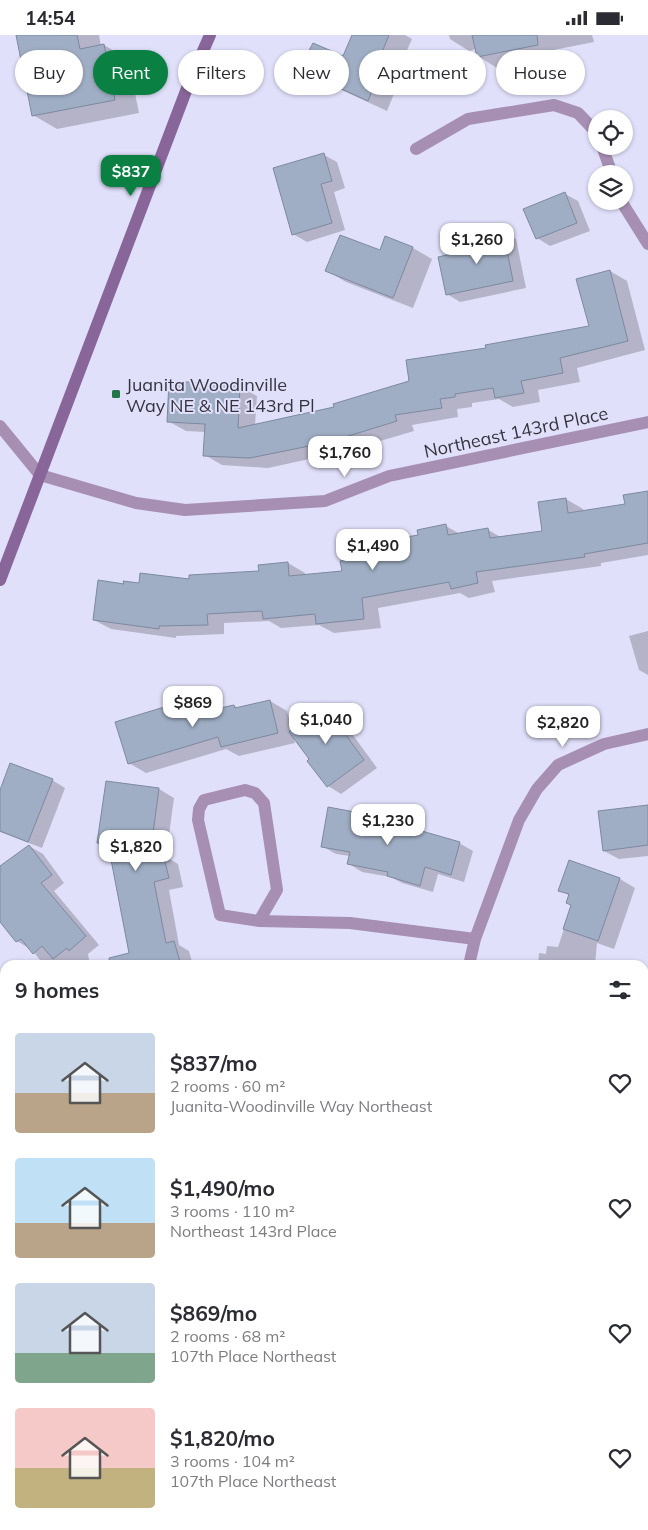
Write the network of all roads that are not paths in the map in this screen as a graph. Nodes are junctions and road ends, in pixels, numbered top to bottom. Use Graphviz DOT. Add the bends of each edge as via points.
graph roads {
  1 [pos="210,35"];
  2 [pos="588,124"];
  3 [pos="416,149"];
  4 [pos="627,210"];
  5 [pos="648,244"];
  6 [pos="648,422"];
  7 [pos="0,426"];
  8 [pos="40,475"];
  9 [pos="0,580"];
  10 [pos="648,734"];
  11 [pos="259,921"];
  12 [pos="475,939"];
  13 [pos="470,960"];
  1 -- 8 [label="main road"];
  2 -- 3 [label="street" via="578,113 554,105 468,119"];
  4 -- 5 [label="street"];
  6 -- 8 [label="street, Northeast 143rd Place" via="389,476 325,501 185,510 136,503"];
  7 -- 8 [label="street"];
  8 -- 9 [label="main road"];
  10 -- 12 [label="street" via="604,744 558,765 537,789 519,820"];
  11 -- 11 [label="street" via="277,890 264,803 255,793 245,790 204,800 198,819 220,915"];
  11 -- 12 [label="street" via="350,923"];
  12 -- 13 [label="street"];
}
